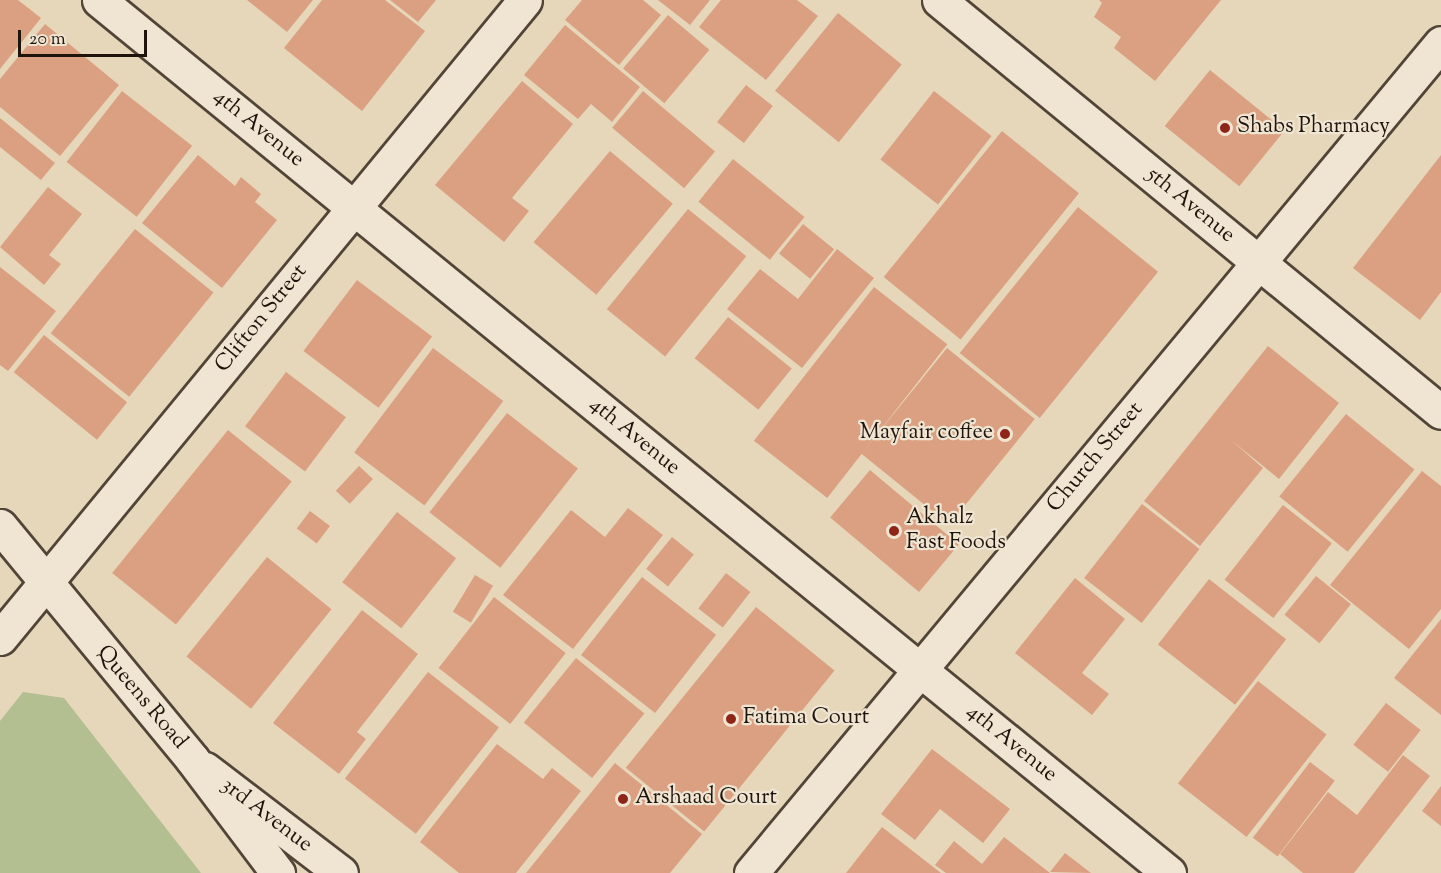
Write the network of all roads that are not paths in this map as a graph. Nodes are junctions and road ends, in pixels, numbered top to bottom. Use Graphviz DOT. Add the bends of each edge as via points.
graph roads {
  1 [pos="99,0"];
  2 [pos="525,0"];
  3 [pos="939,0"];
  4 [pos="1441,43"];
  5 [pos="354,208"];
  6 [pos="1259,262"];
  7 [pos="1441,412"];
  8 [pos="0,526"];
  9 [pos="45,584"];
  10 [pos="0,638"];
  11 [pos="920,670"];
  12 [pos="192,759"];
  13 [pos="278,873"];
  14 [pos="341,873"];
  15 [pos="751,873"];
  16 [pos="1169,873"];
  1 -- 5 [label="street, 4th Avenue"];
  2 -- 5 [label="street, Clifton Street"];
  3 -- 6 [label="street, 5th Avenue"];
  4 -- 6 [label="street, Church Street"];
  5 -- 9 [label="street, Clifton Street"];
  5 -- 11 [label="street, 4th Avenue"];
  6 -- 7 [label="street, 5th Avenue"];
  6 -- 11 [label="street, Church Street"];
  8 -- 9 [label="street, Queens Road"];
  9 -- 10 [label="street, Clifton Street"];
  9 -- 12 [label="street, Queens Road"];
  11 -- 15 [label="street, Church Street"];
  11 -- 16 [label="street, 4th Avenue"];
  12 -- 13 [label="street, Queens Road"];
  12 -- 14 [label="street, 3rd Avenue"];
}
